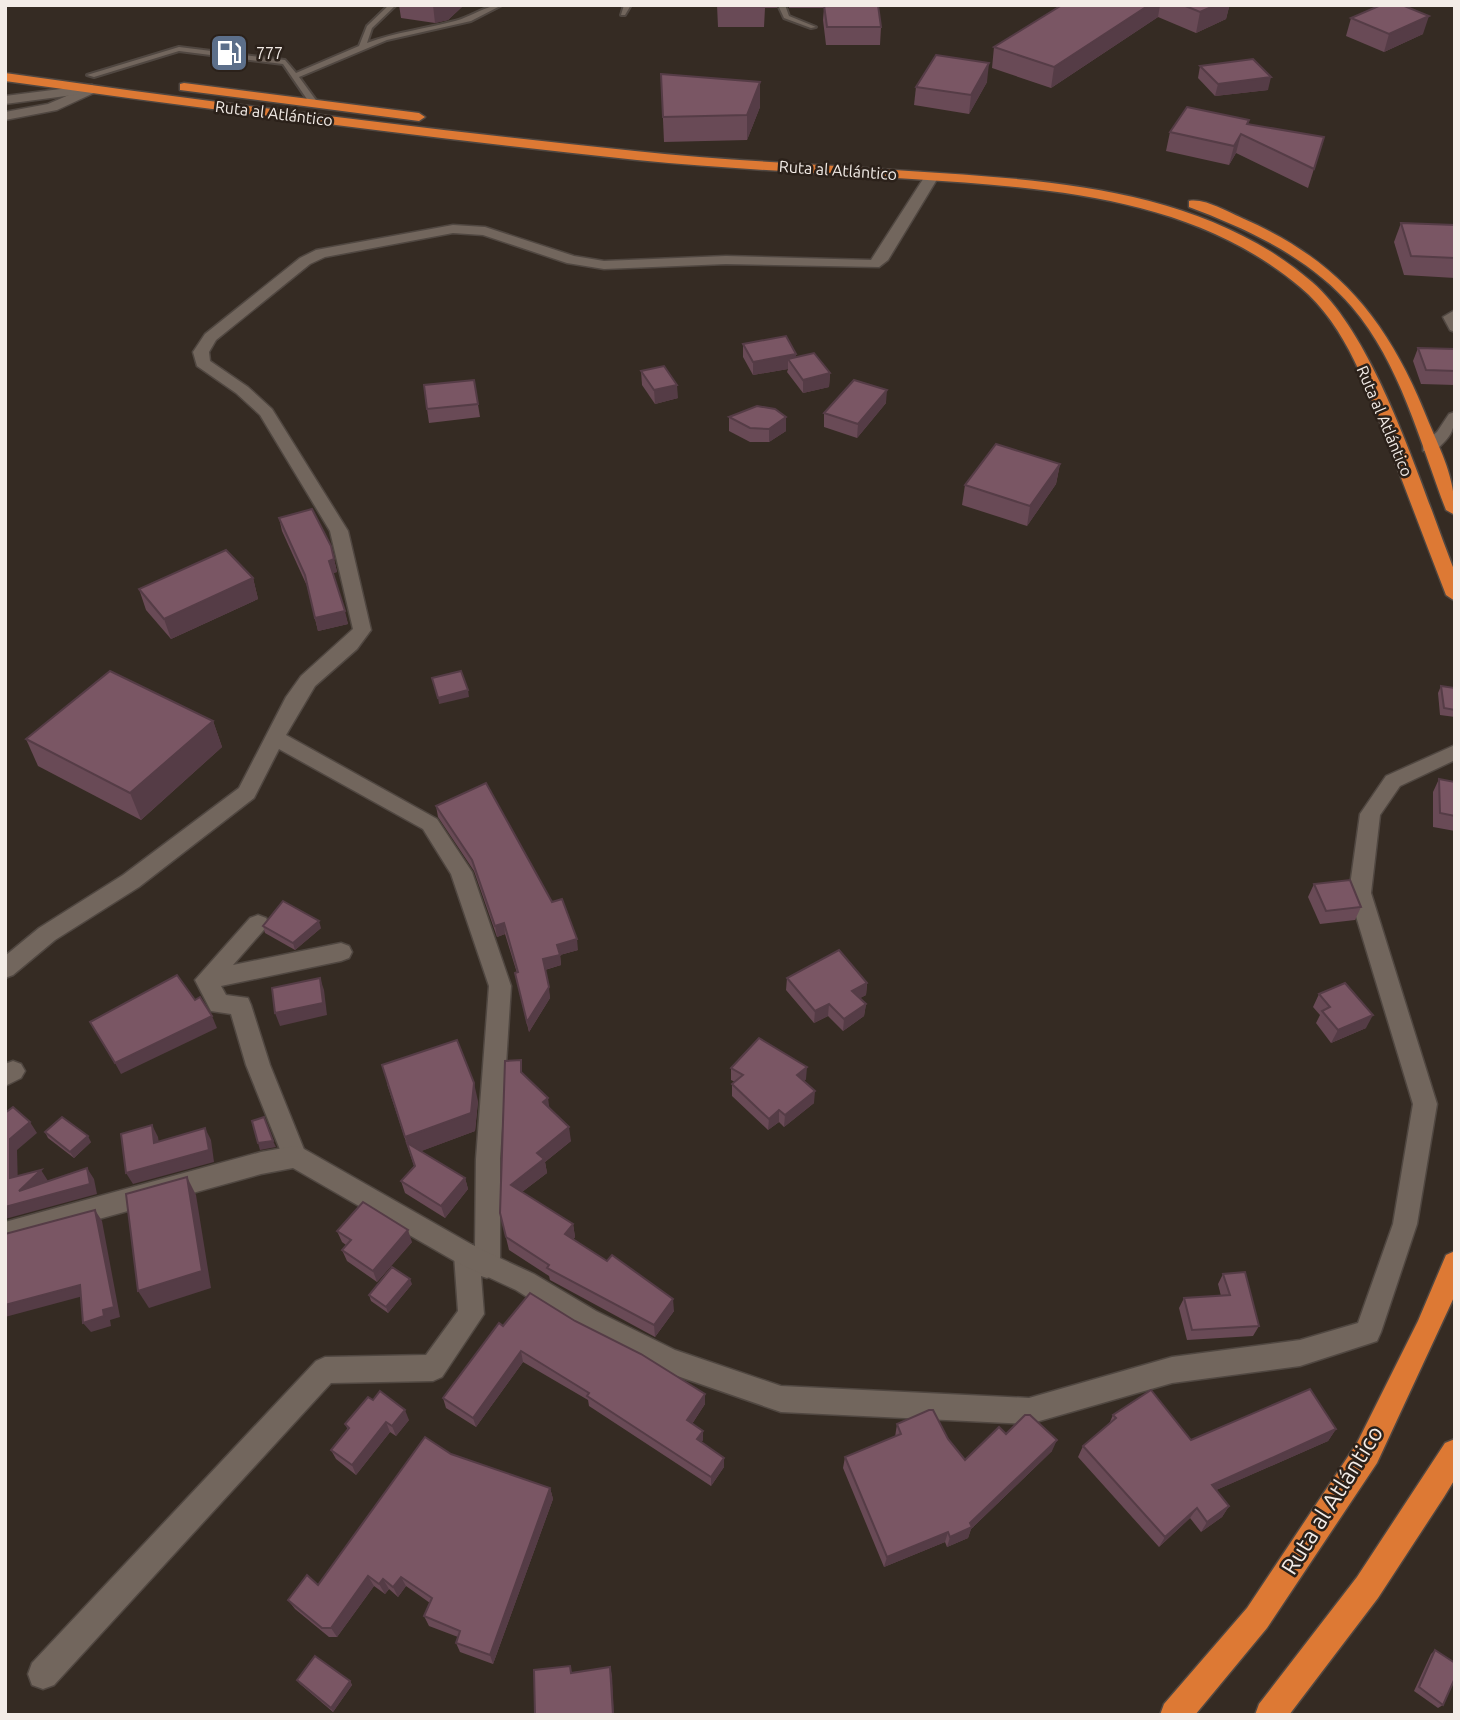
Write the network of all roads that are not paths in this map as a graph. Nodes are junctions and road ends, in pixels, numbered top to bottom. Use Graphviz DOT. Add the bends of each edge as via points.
graph roads {
  1 [pos="393,5"];
  2 [pos="499,5"];
  3 [pos="628,5"];
  4 [pos="782,5"];
  5 [pos="623,14"];
  6 [pos="813,27"];
  7 [pos="362,48"];
  8 [pos="5,63"];
  9 [pos="295,76"];
  10 [pos="5,77"];
  11 [pos="92,82"];
  12 [pos="5,100"];
  13 [pos="314,103"];
  14 [pos="225,108"];
  15 [pos="5,116"];
  16 [pos="932,176"];
  17 [pos="1455,314"];
  18 [pos="1455,327"];
  19 [pos="1455,417"];
  20 [pos="1429,447"];
  21 [pos="1455,510"];
  22 [pos="1455,594"];
  23 [pos="275,738"];
  24 [pos="1455,752"];
  25 [pos="258,925"];
  26 [pos="341,952"];
  27 [pos="5,969"];
  28 [pos="206,980"];
  29 [pos="295,1157"];
  30 [pos="5,1234"];
  31 [pos="477,1260"];
  32 [pos="1455,1263"];
  33 [pos="1455,1453"];
  34 [pos="43,1674"];
  35 [pos="1175,1715"];
  36 [pos="1270,1715"];
  1 -- 7 [label="lane" via="369,27"];
  2 -- 7 [label="lane" via="474,20"];
  3 -- 5 [label="lane"];
  4 -- 6 [label="lane" via="786,16"];
  7 -- 9 [label="lane"];
  8 -- 11 [label="highway, Ruta al Atlántico"];
  9 -- 11 [label="lane" via="285,62 179,49"];
  9 -- 13 [label="lane"];
  10 -- 11 [label="highway, Ruta al Atlántico"];
  11 -- 12 [label="street"];
  11 -- 13 [label="highway, Ruta al Atlántico"];
  11 -- 14 [label="highway, Ruta al Atlántico"];
  11 -- 15 [label="street" via="52,107"];
  13 -- 14 [label="highway" via="324,111 316,114 253,105"];
  13 -- 20 [label="highway, Ruta al Atlántico" via="676,148 1018,169 1114,183 1183,200 1265,235 1339,286 1372,324"];
  14 -- 16 [label="highway, Ruta al Atlántico" via="645,156"];
  16 -- 22 [label="highway, Ruta al Atlántico" via="1118,196 1165,209 1238,237 1311,289 1344,331 1372,382"];
  16 -- 23 [label="street" via="881,260 874,264 726,260 604,265 572,260 485,231 453,229 321,253 210,337 201,352 203,363 266,412 338,531 362,630 308,681"];
  17 -- 18 [label="street" via="1451,317"];
  19 -- 20 [label="street"];
  20 -- 21 [label="highway, Ruta al Atlántico"];
  23 -- 27 [label="street" via="247,793 131,881 47,934"];
  23 -- 31 [label="street" via="430,824 460,872 500,986"];
  24 -- 31 [label="street" via="1393,781 1370,814 1360,893 1425,1104 1405,1224 1368,1332 1300,1353 1172,1370 1029,1411 781,1399 669,1361"];
  25 -- 28 [label="street"];
  26 -- 28 [label="street"];
  28 -- 29 [label="street" via="219,1004 240,1004 258,1065"];
  29 -- 30 [label="street"];
  29 -- 31 [label="street"];
  31 -- 34 [label="street" via="471,1314 433,1368 325,1370"];
  32 -- 35 [label="highway, Ruta al Atlántico" via="1367,1453 1257,1618"];
  33 -- 36 [label="highway" via="1316,1658"];
}
